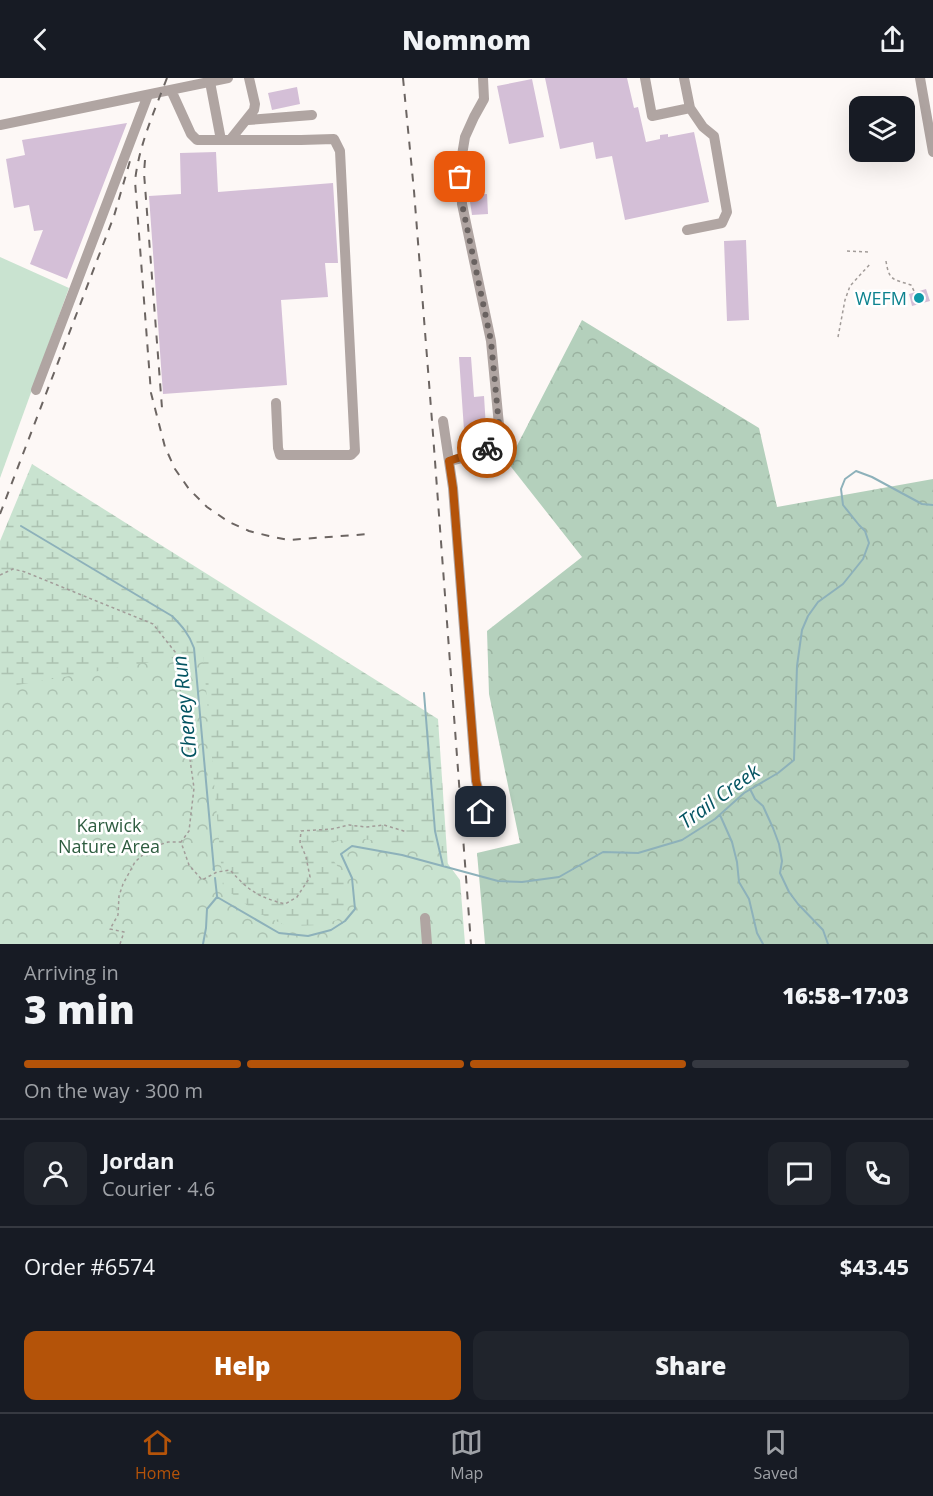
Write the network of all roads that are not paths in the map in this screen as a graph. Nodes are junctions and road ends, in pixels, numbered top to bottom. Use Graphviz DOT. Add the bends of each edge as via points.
graph roads {
  1 [pos="228,78"];
  2 [pos="249,78"];
  3 [pos="483,78"];
  4 [pos="645,78"];
  5 [pos="684,78"];
  6 [pos="920,78"];
  7 [pos="210,82"];
  8 [pos="171,90"];
  9 [pos="148,95"];
  10 [pos="690,108"];
  11 [pos="312,115"];
  12 [pos="248,120"];
  13 [pos="0,125"];
  14 [pos="226,140"];
  15 [pos="933,152"];
  16 [pos="687,230"];
  17 [pos="36,390"];
  18 [pos="276,403"];
  19 [pos="443,421"];
  20 [pos="449,461"];
  21 [pos="481,812"];
  22 [pos="425,918"];
  23 [pos="427,944"];
  1 -- 7 [label="street"];
  2 -- 12 [label="street" via="255,104"];
  3 -- 20 [label="street" via="484,99 465,137 460,177 462,204 491,341 499,425 486,449"];
  4 -- 10 [label="street" via="652,116"];
  5 -- 10 [label="street"];
  6 -- 15 [label="street"];
  7 -- 8 [label="street"];
  7 -- 14 [label="street"];
  8 -- 9 [label="street"];
  8 -- 14 [label="street" via="190,134 197,140"];
  9 -- 13 [label="street"];
  9 -- 17 [label="street"];
  10 -- 16 [label="street" via="714,136 727,212 722,222"];
  11 -- 12 [label="street"];
  12 -- 14 [label="street"];
  14 -- 18 [label="street" via="334,139 340,151 355,451 280,455"];
  19 -- 20 [label="street"];
  20 -- 21 [label="street"];
  22 -- 23 [label="street"];
}
